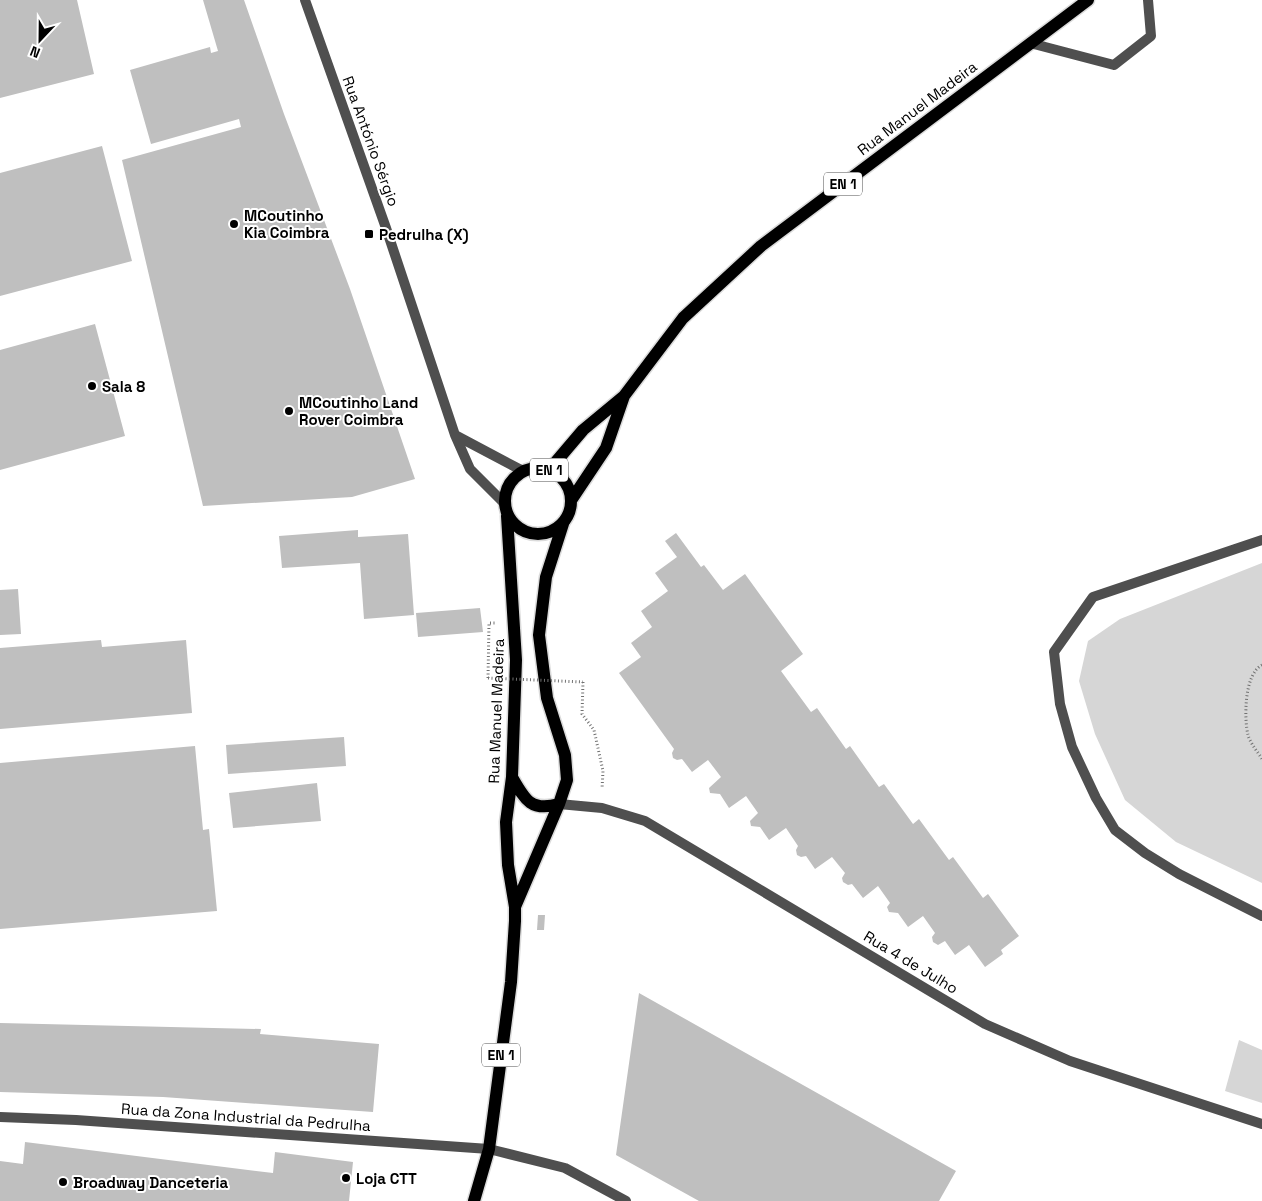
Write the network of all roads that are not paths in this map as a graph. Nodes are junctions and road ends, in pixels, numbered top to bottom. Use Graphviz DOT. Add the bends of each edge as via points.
graph roads {
  1 [pos="304,0"];
  2 [pos="1088,0"];
  3 [pos="1148,0"];
  4 [pos="1030,43"];
  5 [pos="624,396"];
  6 [pos="455,435"];
  7 [pos="549,470"];
  8 [pos="523,471"];
  9 [pos="572,499"];
  10 [pos="504,503"];
  11 [pos="507,516"];
  12 [pos="563,524"];
  13 [pos="1262,540"];
  14 [pos="512,777"];
  15 [pos="559,804"];
  16 [pos="515,907"];
  17 [pos="1262,916"];
  18 [pos="0,1117"];
  19 [pos="1262,1124"];
  20 [pos="489,1149"];
  21 [pos="474,1201"];
  22 [pos="626,1201"];
  1 -- 6 [label="street, Rua António Sérgio" via="386,228"];
  2 -- 4 [label="main road, Rua Manuel Madeira / EN 1"];
  3 -- 4 [label="street" via="1151,36 1114,65"];
  4 -- 5 [label="main road, Rua Manuel Madeira / EN 1" via="761,246 683,318"];
  5 -- 7 [label="main road, Rua Manuel Madeira / EN 1" via="583,430"];
  5 -- 9 [label="main road, Rua Manuel Madeira / EN 1" via="606,448"];
  6 -- 8 [label="street"];
  6 -- 10 [label="street, Rua António Sérgio" via="470,470"];
  7 -- 8 [label="main road, EN 1"];
  7 -- 9 [label="main road, EN 1" via="560,476"];
  8 -- 10 [label="main road, EN 1" via="506,490"];
  9 -- 12 [label="main road, EN 1" via="570,512"];
  10 -- 11 [label="main road, EN 1"];
  11 -- 12 [label="main road" via="527,533 540,535 553,532"];
  11 -- 14 [label="main road, Rua Manuel Madeira / EN 1" via="516,660"];
  12 -- 15 [label="main road, Rua Manuel Madeira / EN 1" via="546,577 539,635 547,698 565,755 567,780"];
  13 -- 17 [label="street" via="1093,597 1054,652 1060,704 1072,747 1115,830 1179,874"];
  14 -- 15 [label="main road" via="525,799 535,805"];
  14 -- 16 [label="main road, Rua Manuel Madeira / EN 1" via="506,822 508,866"];
  15 -- 16 [label="main road, Rua Manuel Madeira / EN 1"];
  15 -- 19 [label="street, Rua 4 de Julho" via="602,808 645,821 986,1024 1070,1061"];
  16 -- 20 [label="main road, Rua Manuel Madeira / EN 1" via="511,982"];
  18 -- 20 [label="street, Rua da Zona Industrial da Pedrulha"];
  20 -- 21 [label="main road, Rua Manuel Madeira / EN 1"];
  20 -- 22 [label="street, Rua da Zona Industrial da Pedrulha" via="564,1168"];
}
